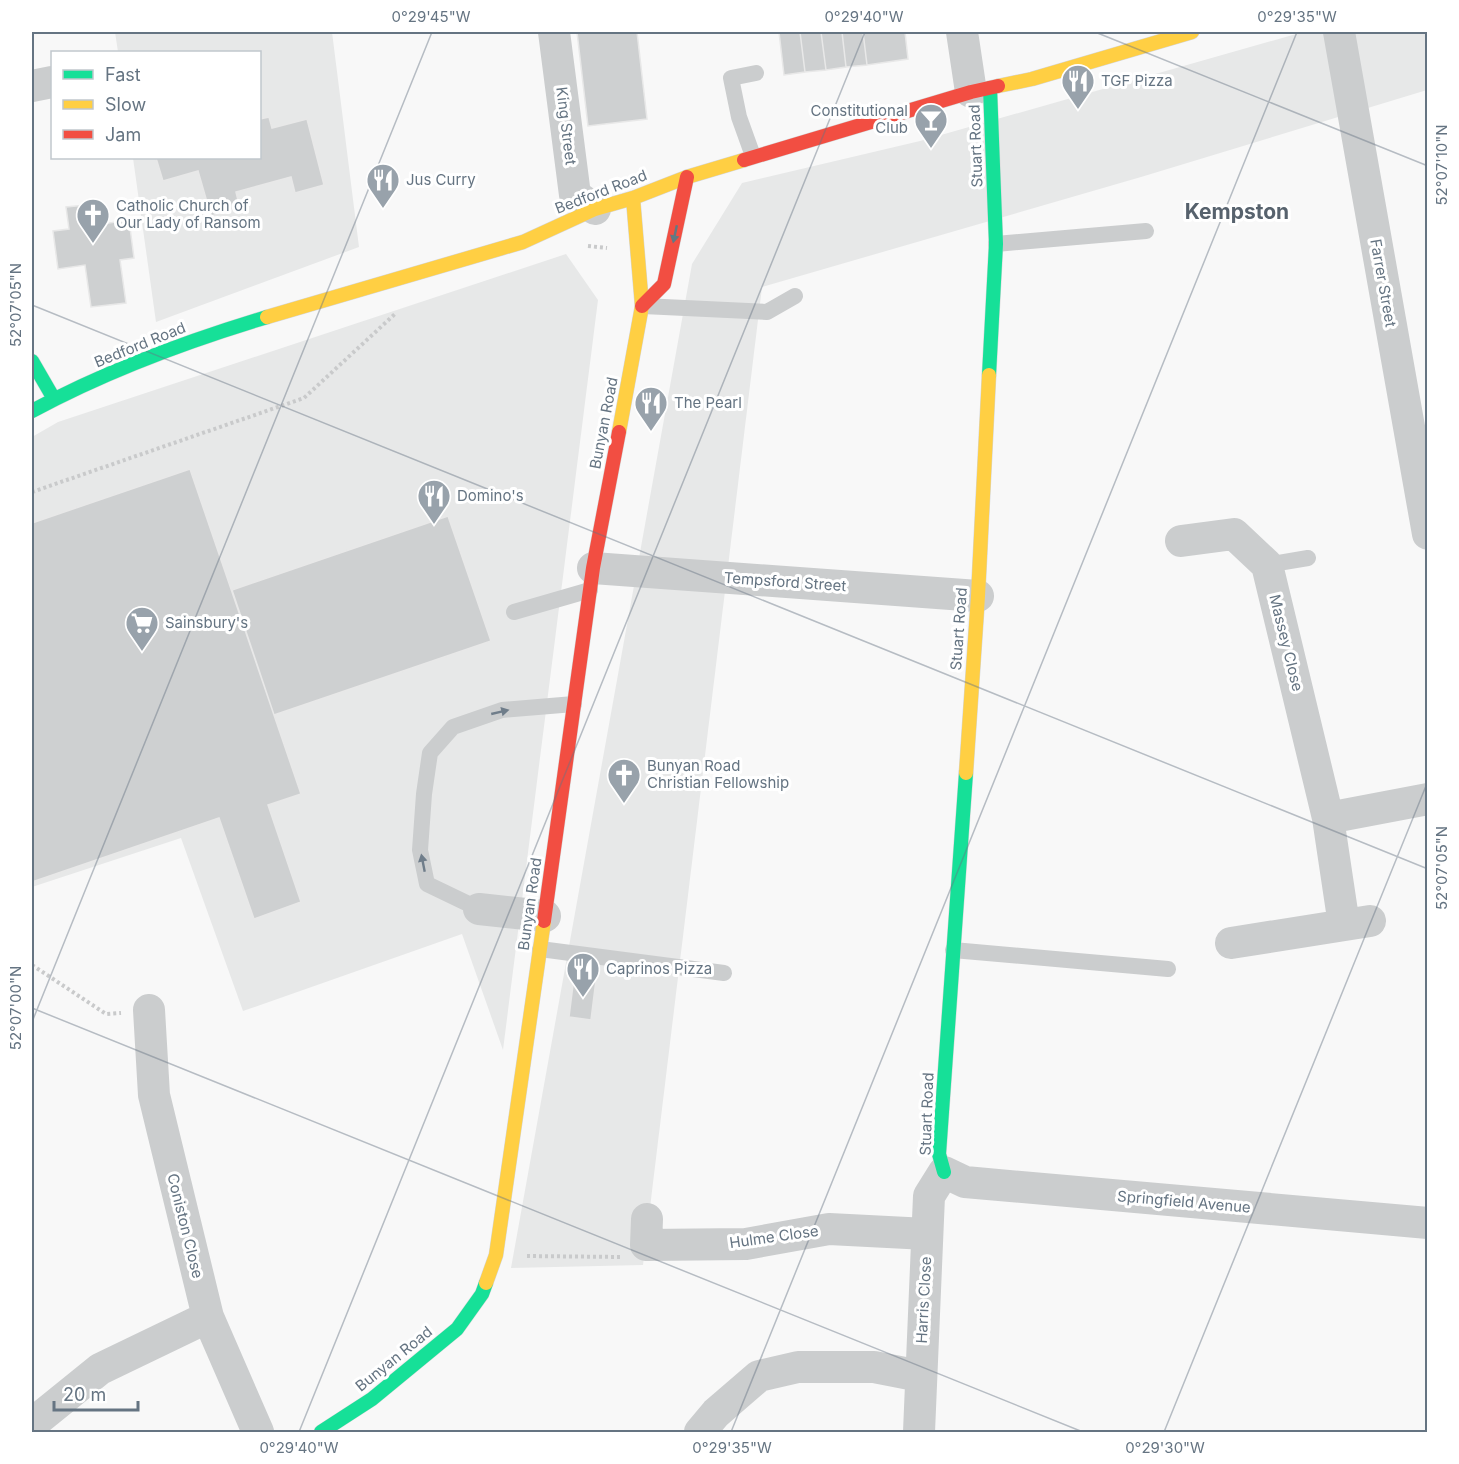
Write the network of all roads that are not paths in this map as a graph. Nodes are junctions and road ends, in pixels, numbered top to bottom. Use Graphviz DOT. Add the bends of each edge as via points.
graph roads {
  1 [pos="554,32"];
  2 [pos="962,32"];
  3 [pos="1192,32"];
  4 [pos="1339,32"];
  5 [pos="756,73"];
  6 [pos="51,82"];
  7 [pos="32,86"];
  8 [pos="981,90"];
  9 [pos="753,156"];
  10 [pos="687,177"];
  11 [pos="633,198"];
  12 [pos="595,209"];
  13 [pos="1146,231"];
  14 [pos="996,244"];
  15 [pos="795,296"];
  16 [pos="642,306"];
  17 [pos="32,361"];
  18 [pos="54,399"];
  19 [pos="32,411"];
  20 [pos="1428,534"];
  21 [pos="1181,541"];
  22 [pos="1308,558"];
  23 [pos="1267,565"];
  24 [pos="592,579"];
  25 [pos="978,596"];
  26 [pos="514,612"];
  27 [pos="574,705"];
  28 [pos="1428,799"];
  29 [pos="1328,818"];
  30 [pos="479,909"];
  31 [pos="545,916"];
  32 [pos="1231,943"];
  33 [pos="540,949"];
  34 [pos="953,950"];
  35 [pos="1168,969"];
  36 [pos="724,973"];
  37 [pos="149,1010"];
  38 [pos="944,1172"];
  39 [pos="1428,1223"];
  40 [pos="647,1232"];
  41 [pos="927,1234"];
  42 [pos="208,1317"];
  43 [pos="920,1376"];
  44 [pos="32,1424"];
  45 [pos="258,1432"];
  46 [pos="321,1432"];
  47 [pos="700,1432"];
  48 [pos="919,1432"];
  1 -- 12 [label="street, King Street" via="575,195"];
  2 -- 8 [label="street"];
  3 -- 8 [label="street, Bedford Road"];
  4 -- 20 [label="street, Farrer Street"];
  5 -- 9 [label="lane" via="731,78"];
  6 -- 7 [label="street"];
  8 -- 9 [label="street, Bedford Road"];
  8 -- 14 [label="street, Stuart Road"];
  9 -- 10 [label="street, Bedford Road"];
  10 -- 11 [label="street, Bedford Road"];
  10 -- 16 [label="street, one-way" via="664,284"];
  11 -- 12 [label="street, Bedford Road"];
  11 -- 16 [label="street, Bunyan Road"];
  12 -- 18 [label="street, Bedford Road" via="522,242 153,355"];
  13 -- 14 [label="lane"];
  14 -- 25 [label="street, Stuart Road"];
  15 -- 16 [label="lane" via="767,312"];
  16 -- 24 [label="street, Bunyan Road"];
  17 -- 18 [label="street"];
  18 -- 19 [label="street, Bedford Road"];
  21 -- 23 [label="street" via="1234,534"];
  22 -- 23 [label="lane"];
  23 -- 29 [label="street, Massey Close"];
  24 -- 25 [label="street, Tempsford Street"];
  24 -- 26 [label="lane"];
  24 -- 27 [label="street, Bunyan Road"];
  25 -- 34 [label="street, Stuart Road"];
  30 -- 27 [label="lane, one-way" via="427,884 420,850 430,753 453,727 502,710"];
  27 -- 31 [label="street, Bunyan Road"];
  28 -- 29 [label="street"];
  29 -- 32 [label="street, Massey Close" via="1357,923"];
  30 -- 31 [label="street"];
  31 -- 33 [label="street, Bunyan Road"];
  33 -- 36 [label="lane"];
  33 -- 46 [label="street, Bunyan Road" via="496,1255 482,1294 457,1329 372,1399"];
  34 -- 35 [label="lane"];
  34 -- 38 [label="street, Stuart Road" via="939,1154"];
  37 -- 42 [label="street, Coniston Close" via="154,1095"];
  38 -- 39 [label="street, Springfield Avenue" via="965,1182"];
  38 -- 41 [label="street, Harris Close" via="929,1196"];
  40 -- 41 [label="street, Hulme Close" via="746,1244 829,1229"];
  41 -- 43 [label="street, Harris Close"];
  42 -- 44 [label="street" via="100,1369"];
  42 -- 45 [label="street, Coniston Close"];
  43 -- 47 [label="street" via="874,1367 798,1367 759,1376"];
  43 -- 48 [label="street, Harris Close"];
}
